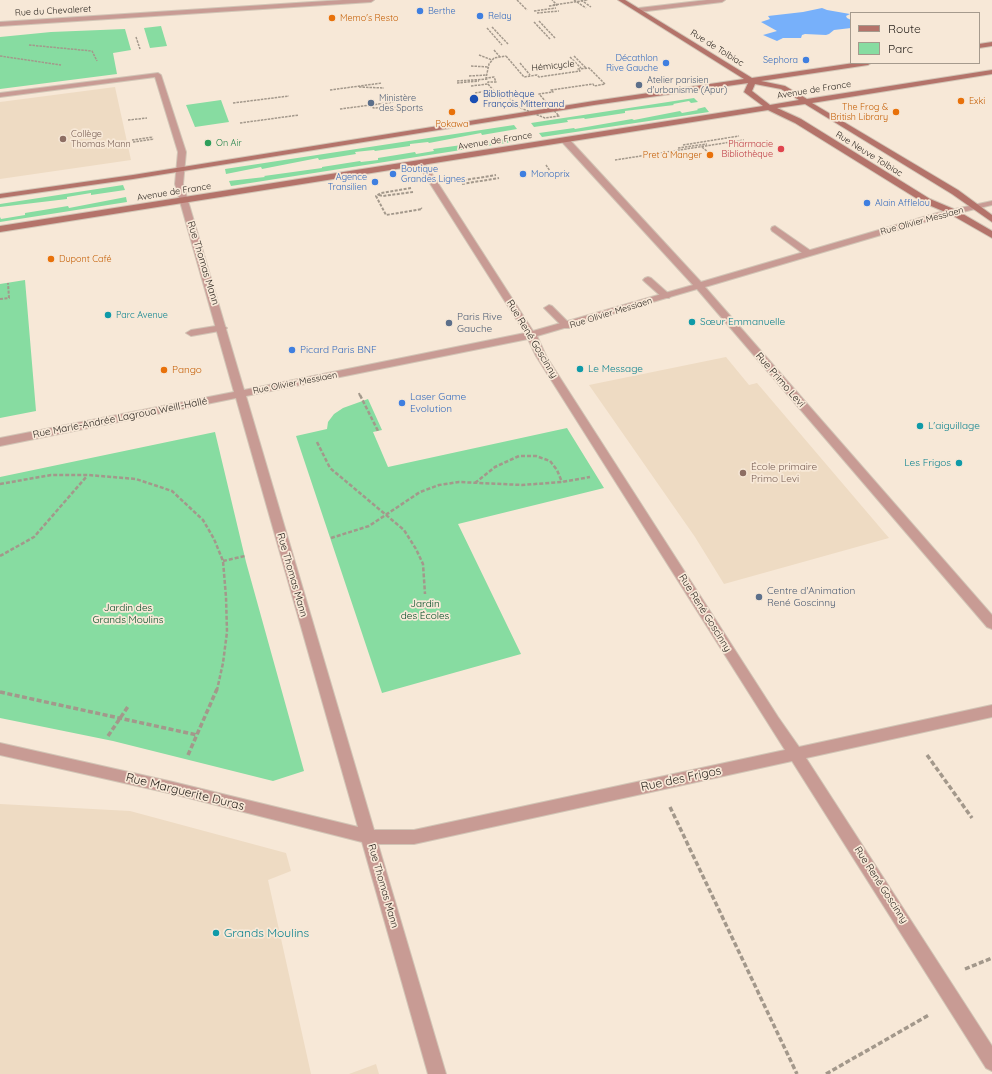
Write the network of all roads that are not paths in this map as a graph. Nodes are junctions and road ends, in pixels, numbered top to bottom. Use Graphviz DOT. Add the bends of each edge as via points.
graph roads {
  1 [pos="371,0"];
  2 [pos="621,0"];
  3 [pos="722,0"];
  4 [pos="301,3"];
  5 [pos="639,10"];
  6 [pos="0,24"];
  7 [pos="992,44"];
  8 [pos="980,46"];
  9 [pos="861,64"];
  10 [pos="992,72"];
  11 [pos="752,80"];
  12 [pos="0,95"];
  13 [pos="807,101"];
  14 [pos="770,108"];
  15 [pos="565,140"];
  16 [pos="421,163"];
  17 [pos="180,169"];
  18 [pos="0,196"];
  19 [pos="184,201"];
  20 [pos="992,203"];
  21 [pos="975,207"];
  22 [pos="953,212"];
  23 [pos="992,219"];
  24 [pos="0,229"];
  25 [pos="775,230"];
  26 [pos="992,235"];
  27 [pos="808,253"];
  28 [pos="648,280"];
  29 [pos="699,286"];
  30 [pos="666,296"];
  31 [pos="549,308"];
  32 [pos="567,326"];
  33 [pos="222,328"];
  34 [pos="191,333"];
  35 [pos="531,335"];
  36 [pos="240,394"];
  37 [pos="0,442"];
  38 [pos="992,624"];
  39 [pos="992,711"];
  40 [pos="0,749"];
  41 [pos="795,754"];
  42 [pos="368,837"];
  43 [pos="992,1062"];
  44 [pos="437,1074"];
  1 -- 4 [label="street, Rue du Chevaleret"];
  2 -- 5 [label="street, Rue de Tolbiac"];
  3 -- 5 [label="street"];
  4 -- 6 [label="street, Rue du Chevaleret"];
  5 -- 11 [label="street, Rue de Tolbiac"];
  7 -- 8 [label="street"];
  9 -- 11 [label="street, Avenue de France"];
  10 -- 13 [label="street, Avenue de France"];
  11 -- 13 [label="street, Rue de Tolbiac" via="783,87"];
  11 -- 14 [label="street, Rue Neuve Tolbiac" via="748,92"];
  11 -- 17 [label="street, Avenue de France"];
  12 -- 17 [label="street, Rue Thomas Mann" via="158,75 182,152"];
  13 -- 14 [label="street, Avenue de France"];
  13 -- 21 [label="street, Rue Neuve Tolbiac" via="955,192"];
  14 -- 15 [label="street, Avenue de France"];
  14 -- 22 [label="street, Rue Neuve Tolbiac" via="798,121 927,201"];
  15 -- 16 [label="street, Avenue de France"];
  15 -- 29 [label="street, Rue Primo Levi"];
  16 -- 19 [label="street, Avenue de France"];
  16 -- 35 [label="street, Rue René Goscinny"];
  17 -- 18 [label="street, Avenue de France"];
  17 -- 19 [label="street, Rue Thomas Mann" via="179,184"];
  19 -- 24 [label="street, Avenue de France"];
  19 -- 33 [label="street, Rue Thomas Mann"];
  20 -- 21 [label="street, Rue Olivier Messiaen"];
  21 -- 22 [label="street, Rue Olivier Messiaen"];
  21 -- 23 [label="street, Rue Neuve Tolbiac"];
  22 -- 26 [label="street, Rue Neuve Tolbiac"];
  22 -- 27 [label="street, Rue Olivier Messiaen"];
  25 -- 27 [label="street"];
  27 -- 29 [label="street, Rue Olivier Messiaen"];
  28 -- 30 [label="street"];
  29 -- 30 [label="street, Rue Olivier Messiaen"];
  29 -- 38 [label="street, Rue Primo Levi"];
  30 -- 32 [label="street, Rue Olivier Messiaen"];
  31 -- 32 [label="street"];
  32 -- 35 [label="street, Rue Olivier Messiaen"];
  33 -- 34 [label="street"];
  33 -- 36 [label="street, Rue Thomas Mann"];
  35 -- 36 [label="street, Rue Olivier Messiaen"];
  35 -- 41 [label="street, Rue René Goscinny" via="541,356"];
  36 -- 37 [label="street, Rue Marie-Andrée Lagroua Weill-Hallé"];
  36 -- 42 [label="street, Rue Thomas Mann"];
  39 -- 41 [label="street, Rue des Frigos"];
  40 -- 42 [label="street, Rue Marguerite Duras" via="173,788"];
  41 -- 42 [label="street, Rue des Frigos" via="414,836"];
  41 -- 43 [label="street, Rue René Goscinny"];
  42 -- 44 [label="street, Rue Thomas Mann"];
}
